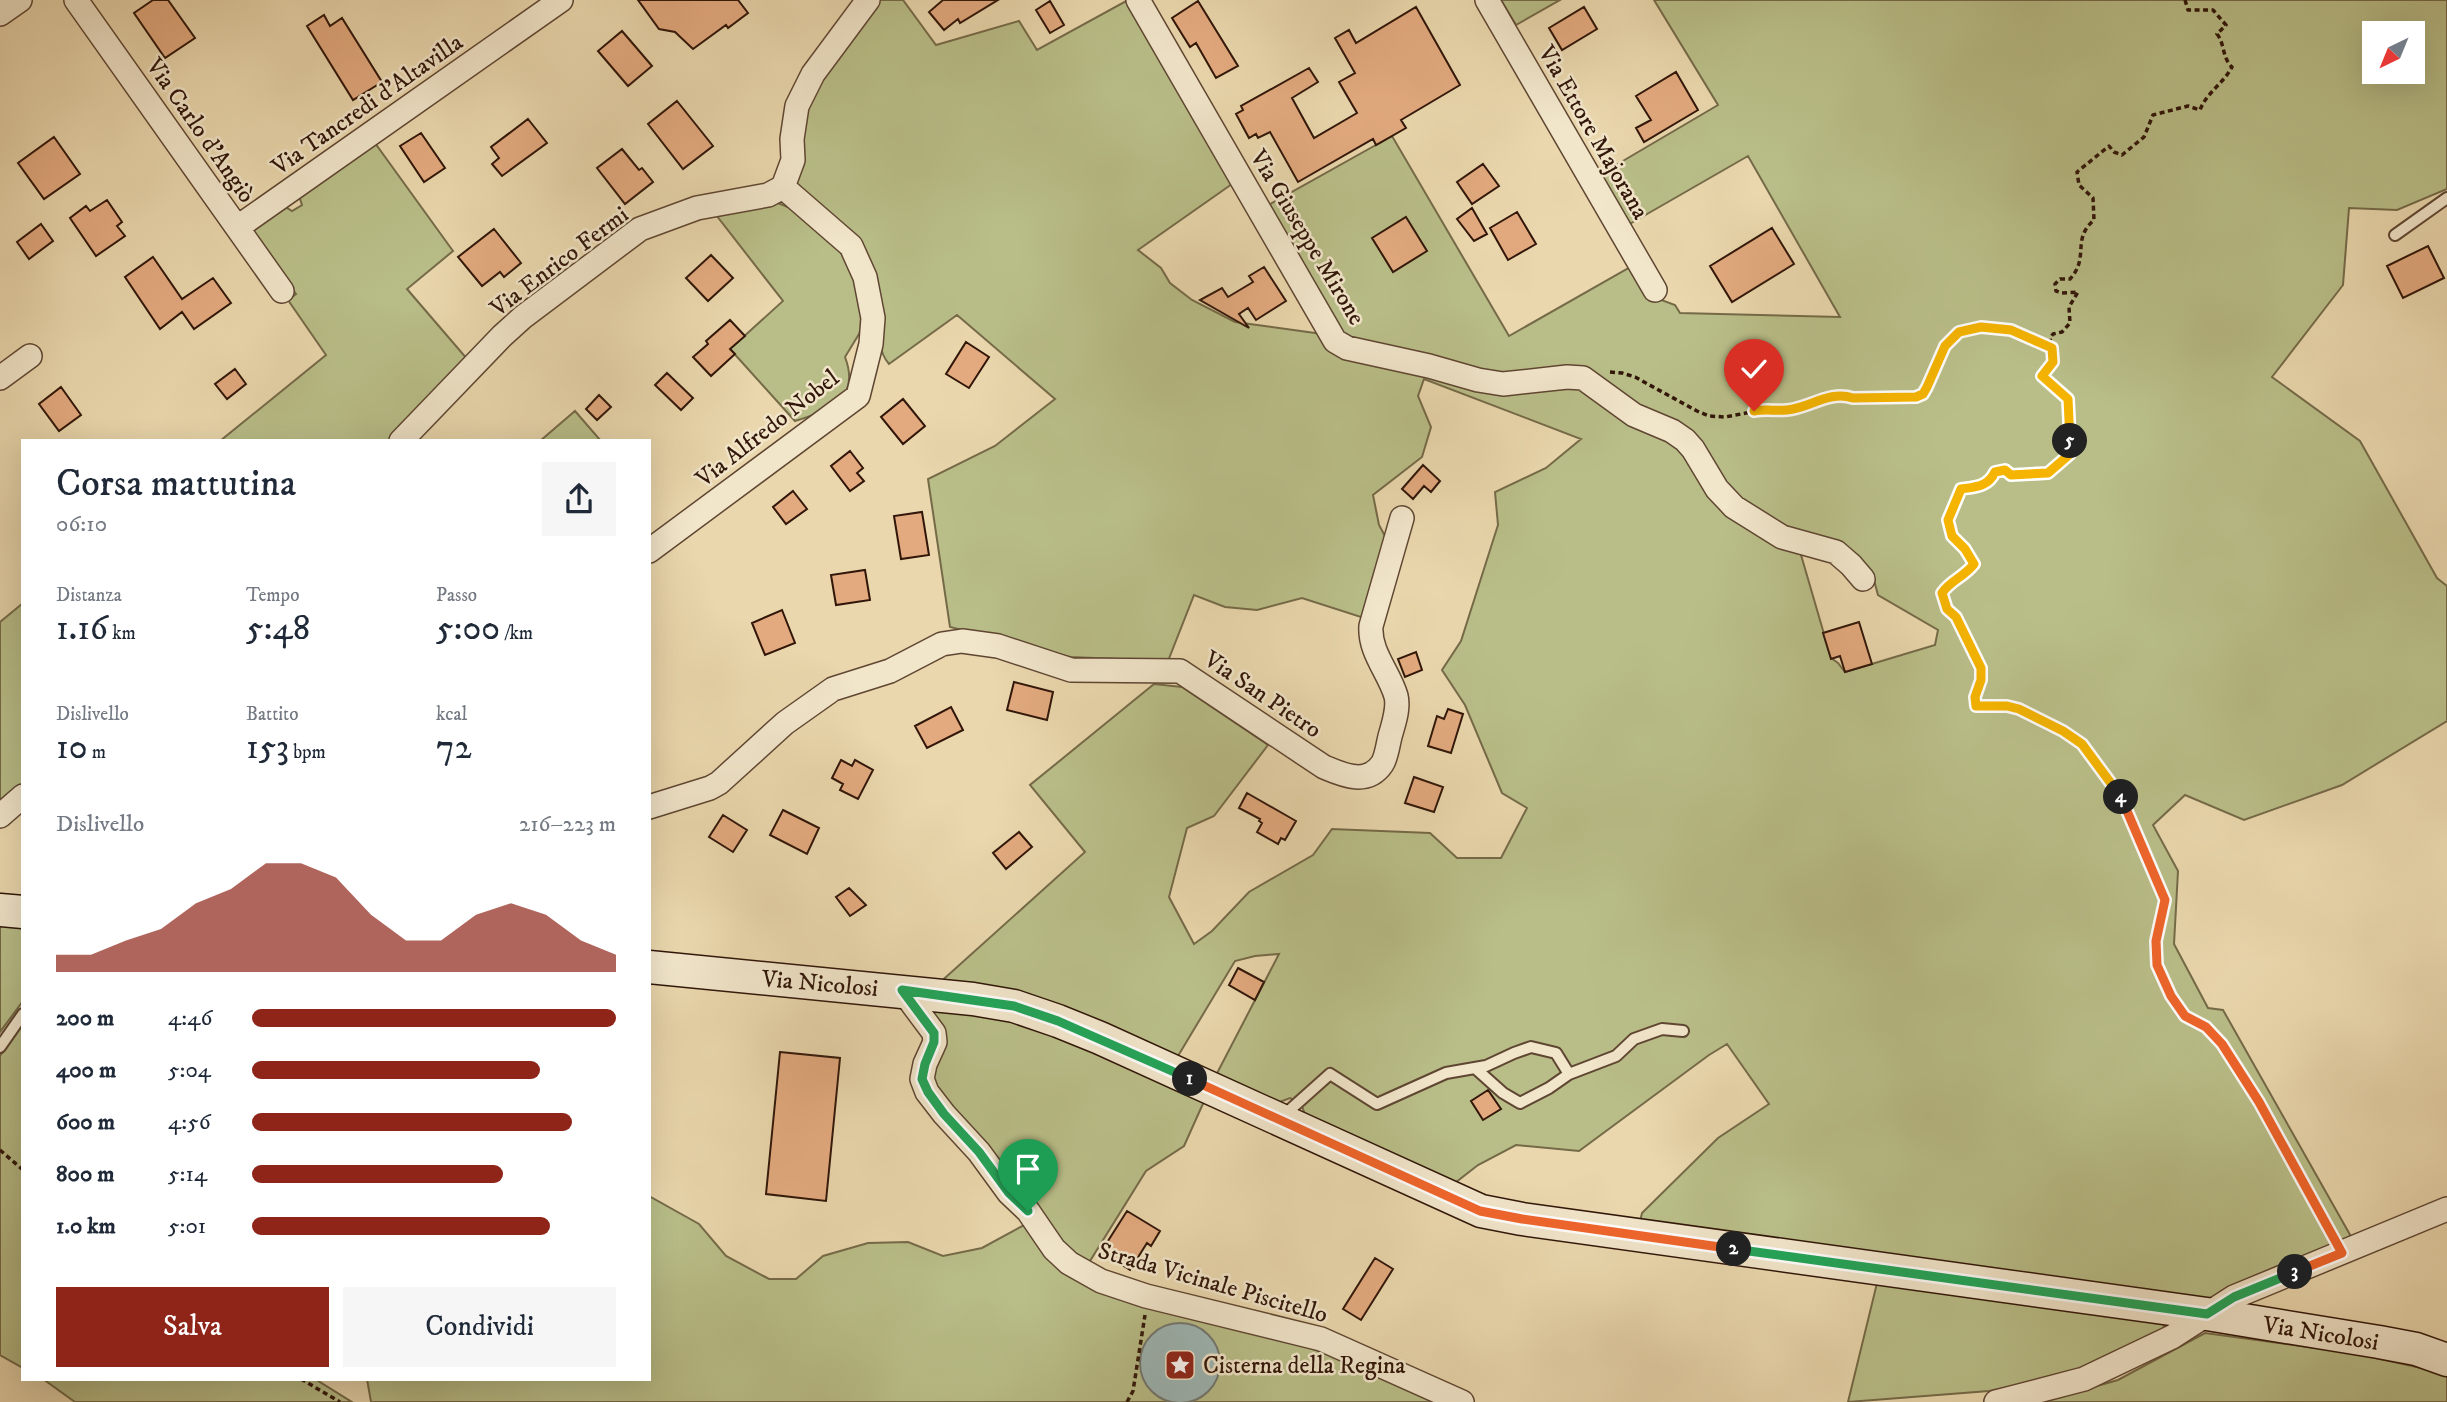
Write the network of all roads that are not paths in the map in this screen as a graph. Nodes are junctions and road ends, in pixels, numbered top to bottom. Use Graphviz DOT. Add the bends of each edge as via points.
graph roads {
  1 [pos="20,0"];
  2 [pos="76,0"];
  3 [pos="561,0"];
  4 [pos="868,0"];
  5 [pos="1138,0"];
  6 [pos="1487,0"];
  7 [pos="0,14"];
  8 [pos="783,187"];
  9 [pos="2447,198"];
  10 [pos="238,228"];
  11 [pos="2395,235"];
  12 [pos="282,290"];
  13 [pos="1656,290"];
  14 [pos="30,356"];
  15 [pos="0,378"];
  16 [pos="403,439"];
  17 [pos="1402,518"];
  18 [pos="651,550"];
  19 [pos="1863,579"];
  20 [pos="21,798"];
  21 [pos="651,806"];
  22 [pos="0,816"];
  23 [pos="0,910"];
  24 [pos="21,912"];
  25 [pos="651,967"];
  26 [pos="902,990"];
  27 [pos="21,1017"];
  28 [pos="1683,1031"];
  29 [pos="0,1047"];
  30 [pos="1475,1068"];
  31 [pos="1570,1074"];
  32 [pos="1278,1120"];
  33 [pos="2447,1209"];
  34 [pos="2207,1314"];
  35 [pos="2447,1360"];
  36 [pos="1462,1402"];
  37 [pos="1996,1402"];
  1 -- 7 [label="street"];
  2 -- 10 [label="street, Via Carlo d'Angiò"];
  3 -- 10 [label="street, Via Tancredi d'Altavilla"];
  4 -- 8 [label="street" via="813,74 797,106 793,160"];
  5 -- 19 [label="street, Via Giuseppe Mirone" via="1335,341 1347,348 1503,384 1583,378 1634,415 1685,440 1734,507 1782,537 1836,552"];
  6 -- 13 [label="street, Via Ettore Majorana"];
  8 -- 16 [label="street, Via Enrico Fermi" via="768,195 697,208 640,229 523,317"];
  8 -- 18 [label="street, Via Alfredo Nobel" via="851,246 865,277 873,318 858,396"];
  9 -- 11 [label="lane"];
  10 -- 12 [label="street, Via Carlo d'Angiò"];
  14 -- 15 [label="street"];
  17 -- 21 [label="street, Via San Pietro" via="1370,638 1396,696 1396,712 1383,763 1363,777 1345,776 1324,767 1180,671 1071,670 998,646 962,641 942,643 890,671 834,689 785,723 719,783"];
  20 -- 22 [label="street"];
  23 -- 24 [label="main road"];
  25 -- 26 [label="main road, Via Nicolosi"];
  26 -- 32 [label="main road, Via Nicolosi" via="1014,1006 1058,1021"];
  26 -- 36 [label="street, Strada Vicinale Piscitello" via="934,1033 922,1079 928,1092 1028,1211 1054,1250 1085,1274 1146,1296 1321,1339"];
  27 -- 29 [label="lane"];
  28 -- 31 [label="lane" via="1662,1029 1634,1039 1616,1056"];
  30 -- 31 [label="lane" via="1531,1047 1556,1052"];
  30 -- 31 [label="lane" via="1520,1103"];
  30 -- 32 [label="lane" via="1446,1073 1377,1104 1330,1074"];
  32 -- 34 [label="main road, Via Nicolosi" via="1494,1214"];
  33 -- 34 [label="street" via="2234,1297"];
  34 -- 35 [label="main road, Via Nicolosi" via="2416,1349"];
  34 -- 37 [label="street" via="2172,1337 2084,1379"];
}
